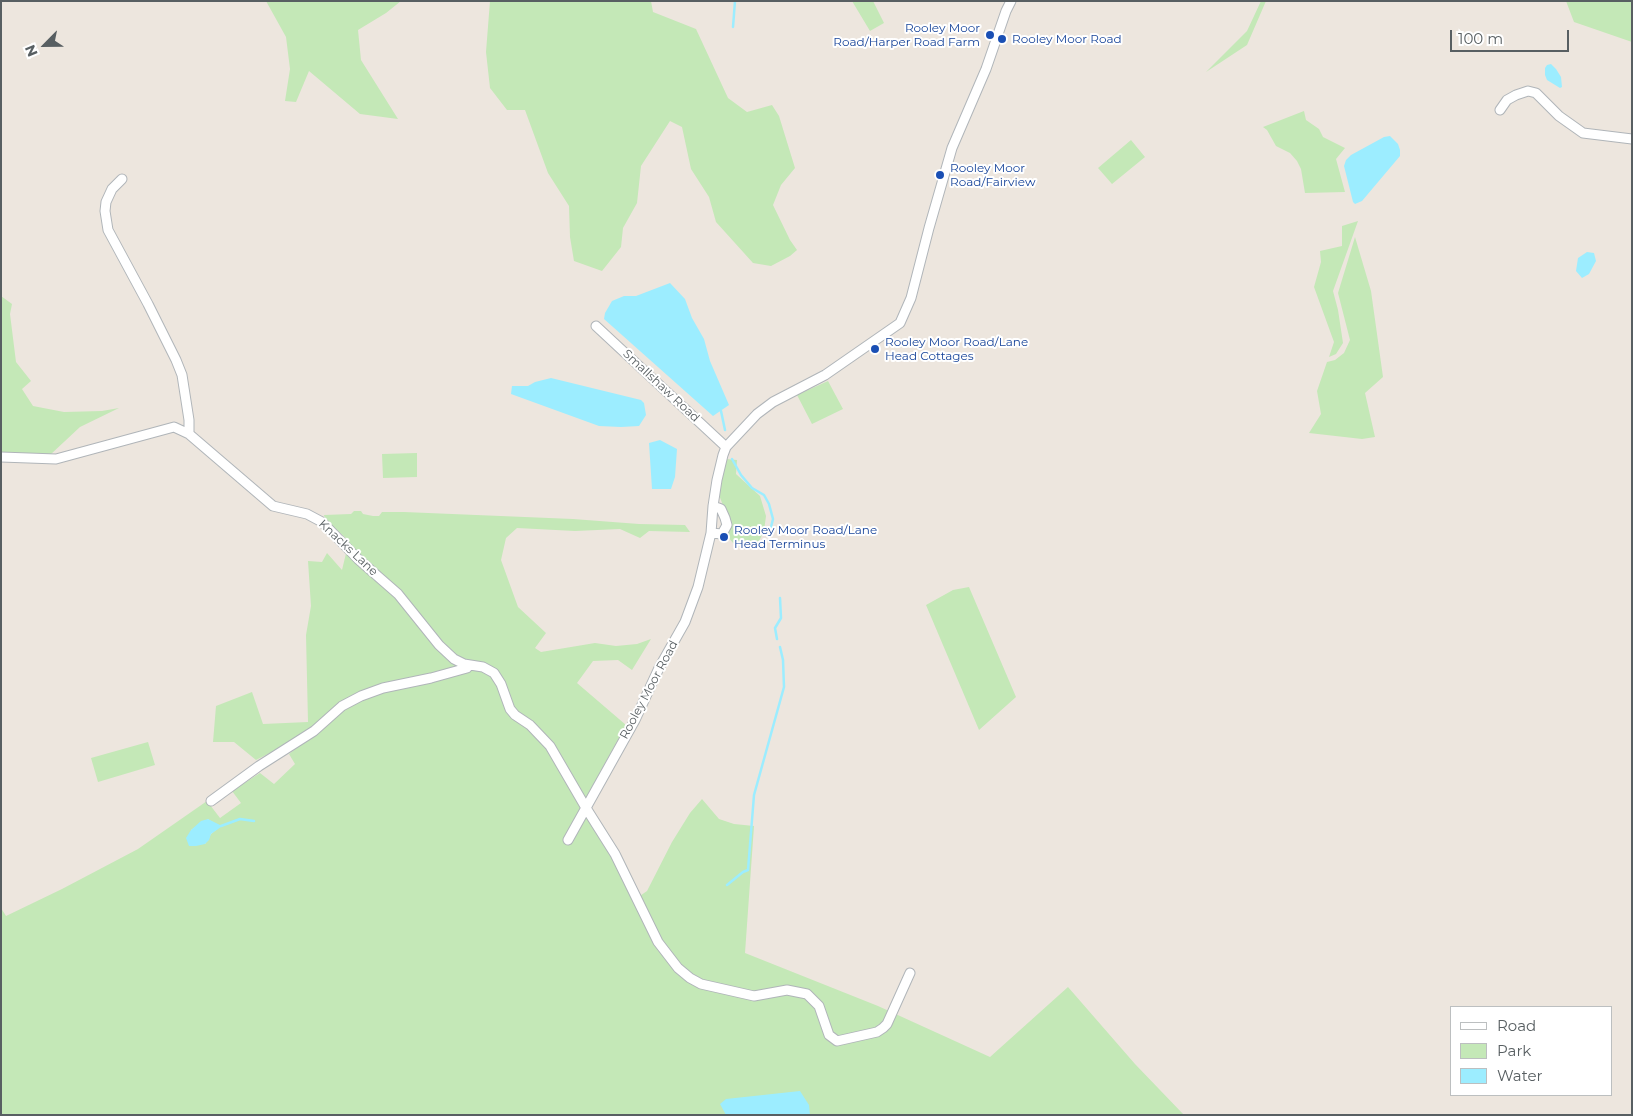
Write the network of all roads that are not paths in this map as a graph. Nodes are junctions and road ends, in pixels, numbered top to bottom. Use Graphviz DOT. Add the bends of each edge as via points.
graph roads {
  1 [pos="1011,1"];
  2 [pos="1500,110"];
  3 [pos="1632,140"];
  4 [pos="122,179"];
  5 [pos="596,326"];
  6 [pos="189,434"];
  7 [pos="726,447"];
  8 [pos="1,457"];
  9 [pos="713,506"];
  10 [pos="711,533"];
  11 [pos="469,665"];
  12 [pos="211,801"];
  13 [pos="586,808"];
  14 [pos="568,840"];
  15 [pos="910,972"];
  1 -- 7 [label="street, Rooley Moor Road" via="952,148 911,298 900,323 825,375 773,402"];
  2 -- 3 [label="street" via="1516,94 1536,92 1559,116 1583,133"];
  4 -- 6 [label="street" via="106,202 108,230 182,375"];
  5 -- 7 [label="street, Smallshaw Road"];
  6 -- 8 [label="street, Knacks Lane" via="174,427 56,459"];
  6 -- 11 [label="street, Knacks Lane" via="272,506 307,514 322,522 398,594 447,653"];
  7 -- 9 [label="street, Rooley Moor Road"];
  9 -- 10 [label="street, Rooley Moor Road"];
  9 -- 10 [label="street" via="721,509 727,525 722,534"];
  10 -- 13 [label="street, Rooley Moor Road" via="698,587 685,622"];
  11 -- 12 [label="street" via="431,678 383,688 348,702 314,731"];
  11 -- 13 [label="street, Knacks Lane" via="494,673 510,709 550,746"];
  13 -- 14 [label="street, Rooley Moor Road"];
  13 -- 15 [label="street, Knacks Lane" via="615,854 658,942 678,968 701,984 754,996 787,990 807,994 819,1006 829,1035 837,1041 883,1028"];
}
